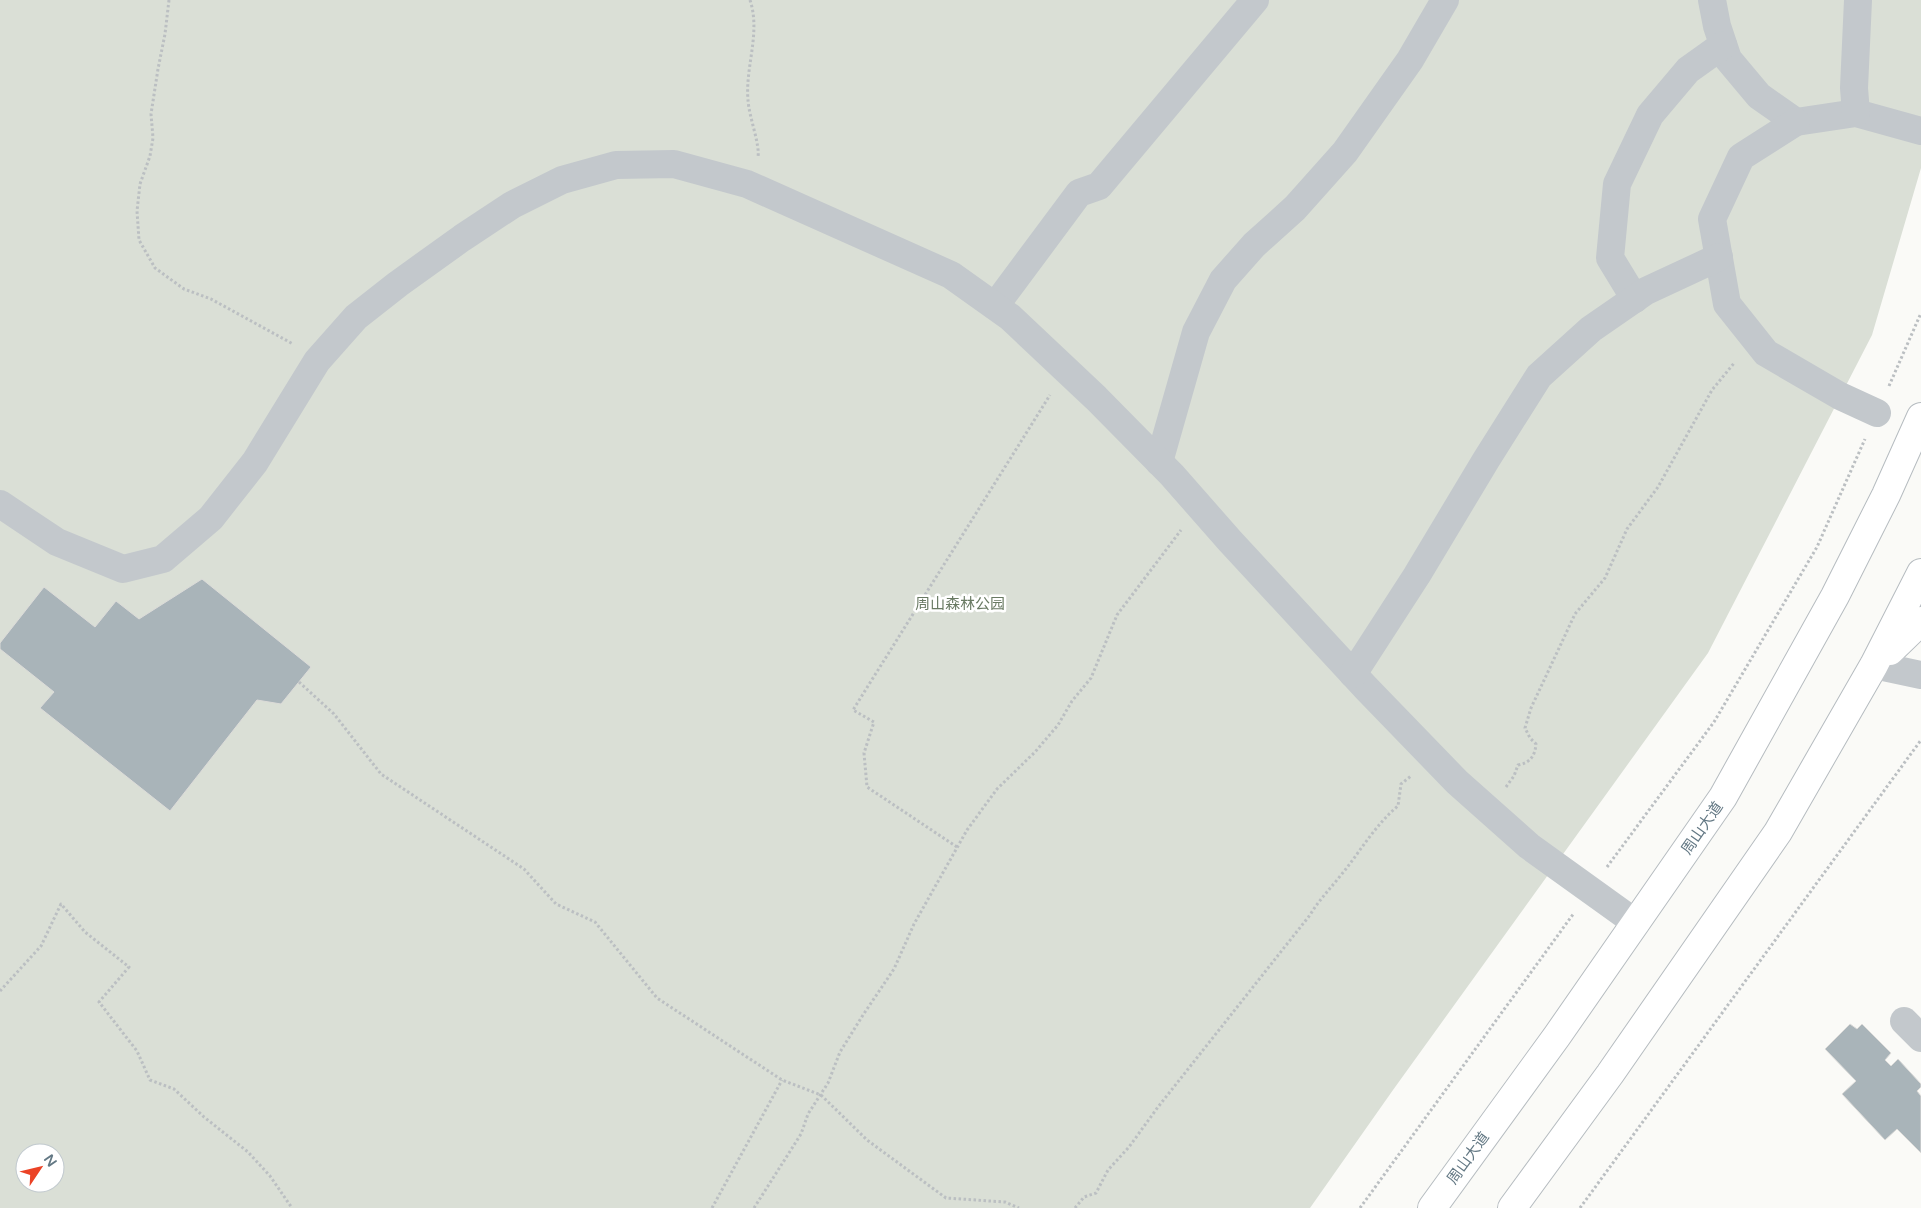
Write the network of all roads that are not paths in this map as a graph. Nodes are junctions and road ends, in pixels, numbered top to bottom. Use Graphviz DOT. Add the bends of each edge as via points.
graph roads {
  1 [pos="1255,0"];
  2 [pos="1445,0"];
  3 [pos="1712,0"];
  4 [pos="1858,0"];
  5 [pos="1723,44"];
  6 [pos="1856,113"];
  7 [pos="1796,122"];
  8 [pos="1921,131"];
  9 [pos="1719,257"];
  10 [pos="1635,298"];
  11 [pos="995,306"];
  12 [pos="1877,413"];
  13 [pos="1921,416"];
  14 [pos="1159,462"];
  15 [pos="0,504"];
  16 [pos="1921,573"];
  17 [pos="1921,621"];
  18 [pos="1874,665"];
  19 [pos="1354,674"];
  20 [pos="1921,675"];
  21 [pos="1636,922"];
  22 [pos="1432,1208"];
  23 [pos="1512,1208"];
  1 -- 11 [label="lane" via="1099,186 1079,193"];
  2 -- 14 [label="lane" via="1410,60 1344,152 1295,208 1254,245 1223,280 1196,332"];
  3 -- 5 [label="lane"];
  4 -- 6 [label="lane"];
  5 -- 7 [label="lane" via="1728,59 1759,96"];
  5 -- 10 [label="lane" via="1688,70 1650,115 1616,184 1610,258"];
  6 -- 7 [label="lane"];
  6 -- 8 [label="lane"];
  7 -- 9 [label="lane" via="1741,157 1712,219"];
  9 -- 10 [label="lane"];
  9 -- 12 [label="lane" via="1727,304 1766,353 1840,396"];
  10 -- 19 [label="lane" via="1591,329 1539,376"];
  11 -- 14 [label="lane" via="1066,369"];
  11 -- 15 [label="lane" via="951,275 750,185 674,164 616,165 562,180 512,205 356,317 316,363 256,462 211,518 163,559 123,569 57,542"];
  13 -- 21 [label="main road, 周山大道" via="1835,596 1728,789"];
  14 -- 19 [label="lane"];
  16 -- 18 [label="main road"];
  17 -- 18 [label="main road"];
  18 -- 20 [label="lane"];
  18 -- 23 [label="main road" via="1778,832 1610,1074"];
  19 -- 21 [label="lane" via="1457,782 1529,846"];
  21 -- 22 [label="main road, 周山大道"];
}
